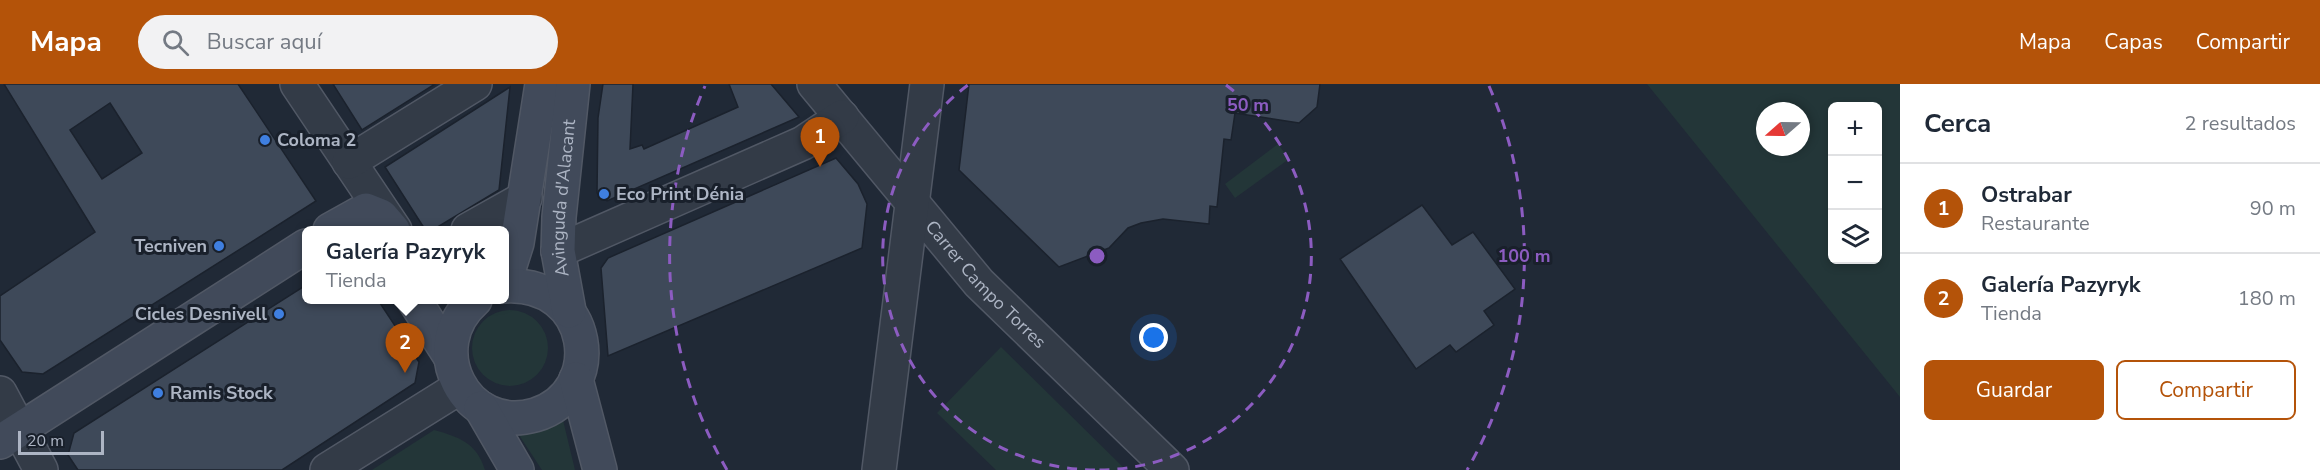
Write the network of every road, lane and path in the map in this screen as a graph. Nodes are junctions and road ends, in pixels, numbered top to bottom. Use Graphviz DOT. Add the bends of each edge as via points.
graph roads {
  1 [pos="297,84"];
  2 [pos="475,84"];
  3 [pos="542,84"];
  4 [pos="573,84"];
  5 [pos="814,84"];
  6 [pos="927,84"];
  7 [pos="842,117"];
  8 [pos="349,162"];
  9 [pos="525,198"];
  10 [pos="913,201"];
  11 [pos="365,222"];
  12 [pos="349,226"];
  13 [pos="389,226"];
  14 [pos="391,226"];
  15 [pos="477,226"];
  16 [pos="302,249"];
  17 [pos="558,251"];
  18 [pos="509,270"];
  19 [pos="509,285"];
  20 [pos="417,304"];
  21 [pos="472,304"];
  22 [pos="569,311"];
  23 [pos="450,356"];
  24 [pos="576,379"];
  25 [pos="0,393"];
  26 [pos="471,397"];
  27 [pos="10,436"];
  28 [pos="41,470"];
  29 [pos="327,470"];
  30 [pos="518,470"];
  31 [pos="600,470"];
  32 [pos="879,470"];
  33 [pos="1172,470"];
  1 -- 8 [label="street"];
  2 -- 8 [label="street"];
  3 -- 9 [label="main road, Avinguda d'Alacant"];
  4 -- 17 [label="main road, Avinguda d'Alacant"];
  5 -- 7 [label="street, Carrer Campo Torres"];
  6 -- 10 [label="street"];
  7 -- 10 [label="street, Carrer Campo Torres"];
  7 -- 17 [label="street" via="803,143"];
  8 -- 14 [label="street"];
  9 -- 15 [label="street"];
  9 -- 18 [label="main road, Avinguda d'Alacant"];
  10 -- 32 [label="street"];
  10 -- 33 [label="street, Carrer Campo Torres" via="979,283"];
  11 -- 12 [label="main road"];
  11 -- 13 [label="main road" via="374,212"];
  16 -- 27 [label="main road"];
  17 -- 22 [label="main road, Avinguda d'Alacant"];
  19 -- 22 [label="main road" via="540,289"];
  20 -- 23 [label="main road"];
  21 -- 23 [label="main road" via="456,322"];
  22 -- 24 [label="main road, Avinguda d'Alacant" via="582,344 582,362"];
  23 -- 26 [label="main road"];
  24 -- 26 [label="main road" via="560,400 535,415 499,415"];
  24 -- 31 [label="main road"];
  25 -- 27 [label="street"];
  26 -- 29 [label="street"];
  26 -- 30 [label="main road"];
  27 -- 28 [label="street"];
}
